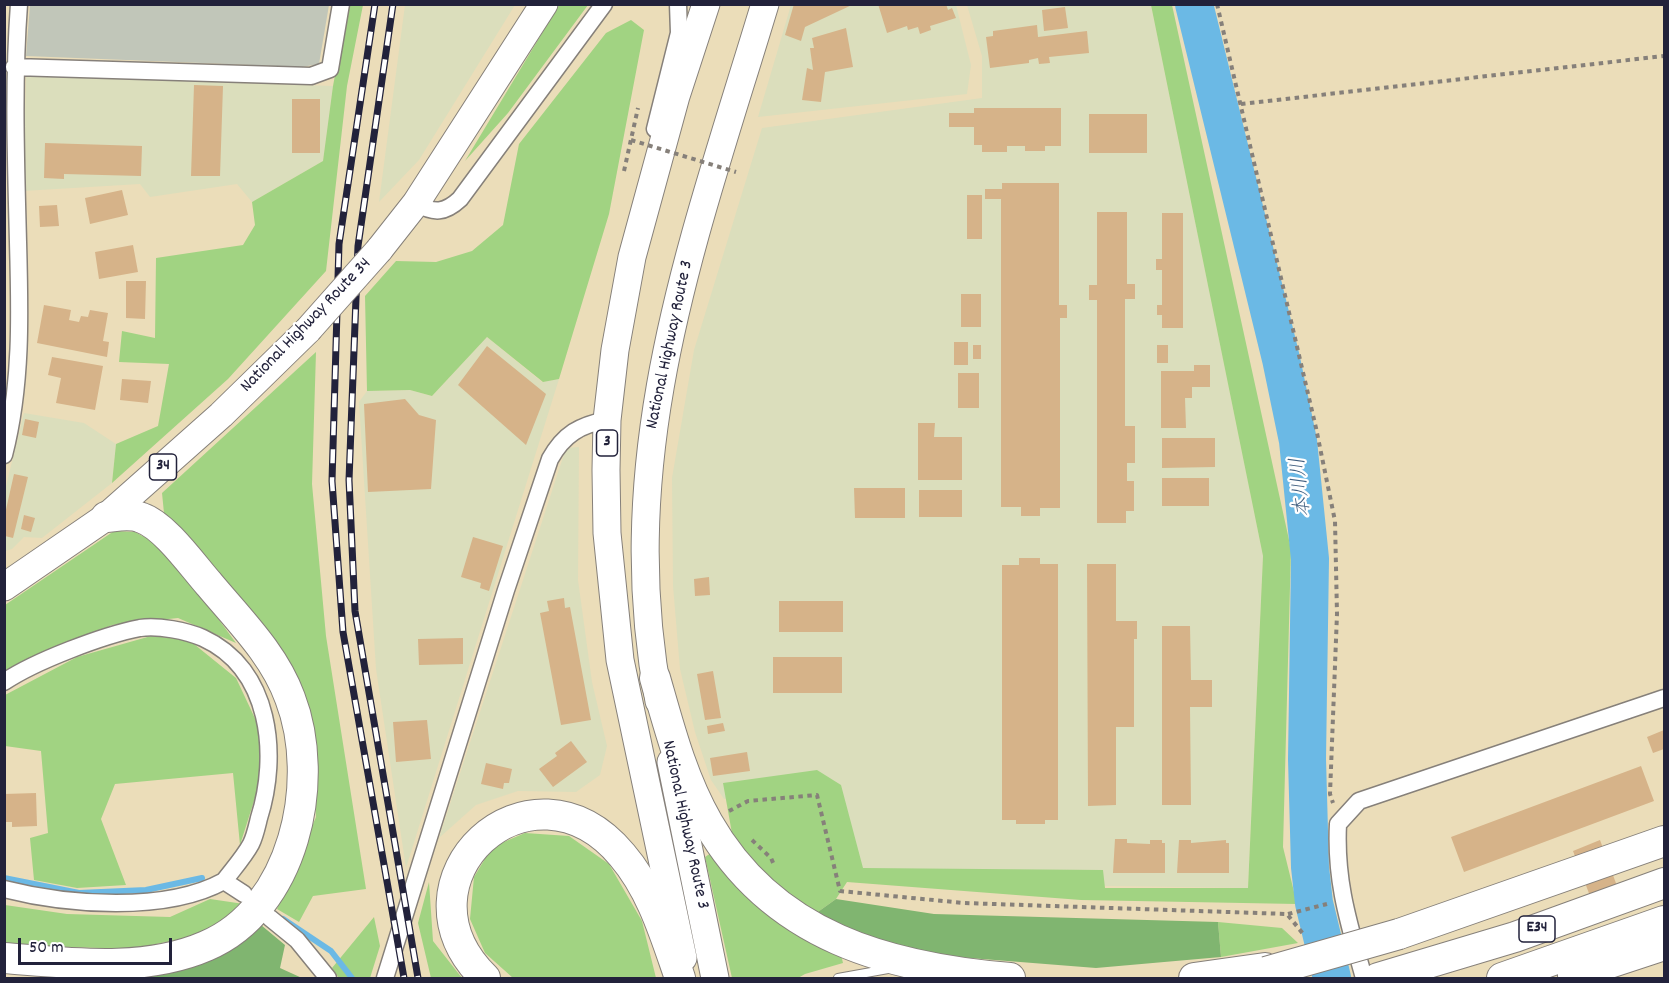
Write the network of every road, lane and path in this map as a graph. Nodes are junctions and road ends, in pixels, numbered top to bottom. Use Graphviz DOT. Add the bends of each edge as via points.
graph roads {
  1 [pos="19,4"];
  2 [pos="341,4"];
  3 [pos="544,4"];
  4 [pos="604,4"];
  5 [pos="678,4"];
  6 [pos="706,4"];
  7 [pos="719,4"];
  8 [pos="765,4"];
  9 [pos="1217,4"];
  10 [pos="1665,56"];
  11 [pos="14,67"];
  12 [pos="676,96"];
  13 [pos="1241,104"];
  14 [pos="638,108"];
  15 [pos="631,140"];
  16 [pos="624,171"];
  17 [pos="736,172"];
  18 [pos="416,203"];
  19 [pos="11,227"];
  20 [pos="632,257"];
  21 [pos="608,420"];
  22 [pos="4,455"];
  23 [pos="106,517"];
  24 [pos="4,587"];
  25 [pos="655,678"];
  26 [pos="4,682"];
  27 [pos="1665,698"];
  28 [pos="708,824"];
  29 [pos="1338,824"];
  30 [pos="1665,841"];
  31 [pos="224,881"];
  32 [pos="1665,883"];
  33 [pos="4,889"];
  34 [pos="244,894"];
  35 [pos="1342,901"];
  36 [pos="1287,914"];
  37 [pos="270,918"];
  38 [pos="1665,921"];
  39 [pos="1665,945"];
  40 [pos="1312,949"];
  41 [pos="4,958"];
  42 [pos="912,966"];
  43 [pos="1257,973"];
  44 [pos="328,978"];
  45 [pos="385,978"];
  46 [pos="485,978"];
  47 [pos="680,978"];
  48 [pos="687,978"];
  49 [pos="715,978"];
  50 [pos="838,978"];
  51 [pos="1010,978"];
  52 [pos="1194,978"];
  53 [pos="1364,978"];
  54 [pos="1378,978"];
  55 [pos="1502,978"];
  56 [pos="1563,978"];
  1 -- 11 [label="street"];
  2 -- 11 [label="street" via="330,69 311,76"];
  3 -- 18 [label="highway, National Highway Route 34 / 34"];
  4 -- 18 [label="street" via="460,199 439,212"];
  5 -- 20 [label="street" via="678,33 659,107"];
  6 -- 12 [label="highway, National Highway Route 3 / 3"];
  7 -- 12 [label="highway"];
  8 -- 25 [label="highway, National Highway Route 3" via="690,255 660,376 644,534 644,583"];
  9 -- 13 [label="path"];
  10 -- 13 [label="path"];
  11 -- 19 [label="street"];
  12 -- 20 [label="highway, National Highway Route 3 / 3"];
  13 -- 29 [label="path" via="1335,521 1337,614 1330,794"];
  14 -- 15 [label="path"];
  15 -- 16 [label="path"];
  15 -- 17 [label="path, bridge"];
  18 -- 23 [label="highway, National Highway Route 34 / 34, bridge" via="308,330 221,415"];
  19 -- 22 [label="street" via="20,342 11,431"];
  20 -- 21 [label="highway, National Highway Route 3 / 3" via="615,350"];
  21 -- 45 [label="street" via="586,424 570,433 550,459"];
  21 -- 48 [label="highway, National Highway Route 3 / 3" via="607,533 620,660"];
  23 -- 24 [label="highway, National Highway Route 34 / 34"];
  23 -- 41 [label="highway" via="127,515 154,525 246,629 281,677 291,699 301,752 297,826 283,868 265,898 248,918 208,946 160,960 133,963"];
  25 -- 28 [label="highway" via="680,762"];
  25 -- 49 [label="highway, National Highway Route 3"];
  26 -- 31 [label="street" via="40,663 142,628 173,630 202,638 224,651 248,676 262,706 269,737 269,766 264,801 251,843"];
  27 -- 29 [label="street" via="1359,801"];
  28 -- 36 [label="path" via="748,801 816,795 840,891 964,903"];
  28 -- 42 [label="highway" via="743,872 789,913 848,945"];
  29 -- 35 [label="street" via="1336,860"];
  30 -- 40 [label="highway, bridge" via="1399,934"];
  31 -- 33 [label="street" via="204,892 143,903"];
  31 -- 34 [label="street"];
  32 -- 54 [label="highway, E34" via="1515,937"];
  35 -- 36 [label="path"];
  35 -- 53 [label="street"];
  36 -- 40 [label="path"];
  37 -- 44 [label="street" via="297,940"];
  38 -- 55 [label="highway"];
  39 -- 56 [label="highway"];
  40 -- 43 [label="highway, bridge"];
  42 -- 50 [label="lane"];
  42 -- 51 [label="highway"];
  43 -- 52 [label="highway"];
  46 -- 47 [label="highway" via="468,958 454,922 454,888 459,869 482,837 514,818 533,815 554,816 589,828 622,854 648,894"];
}
